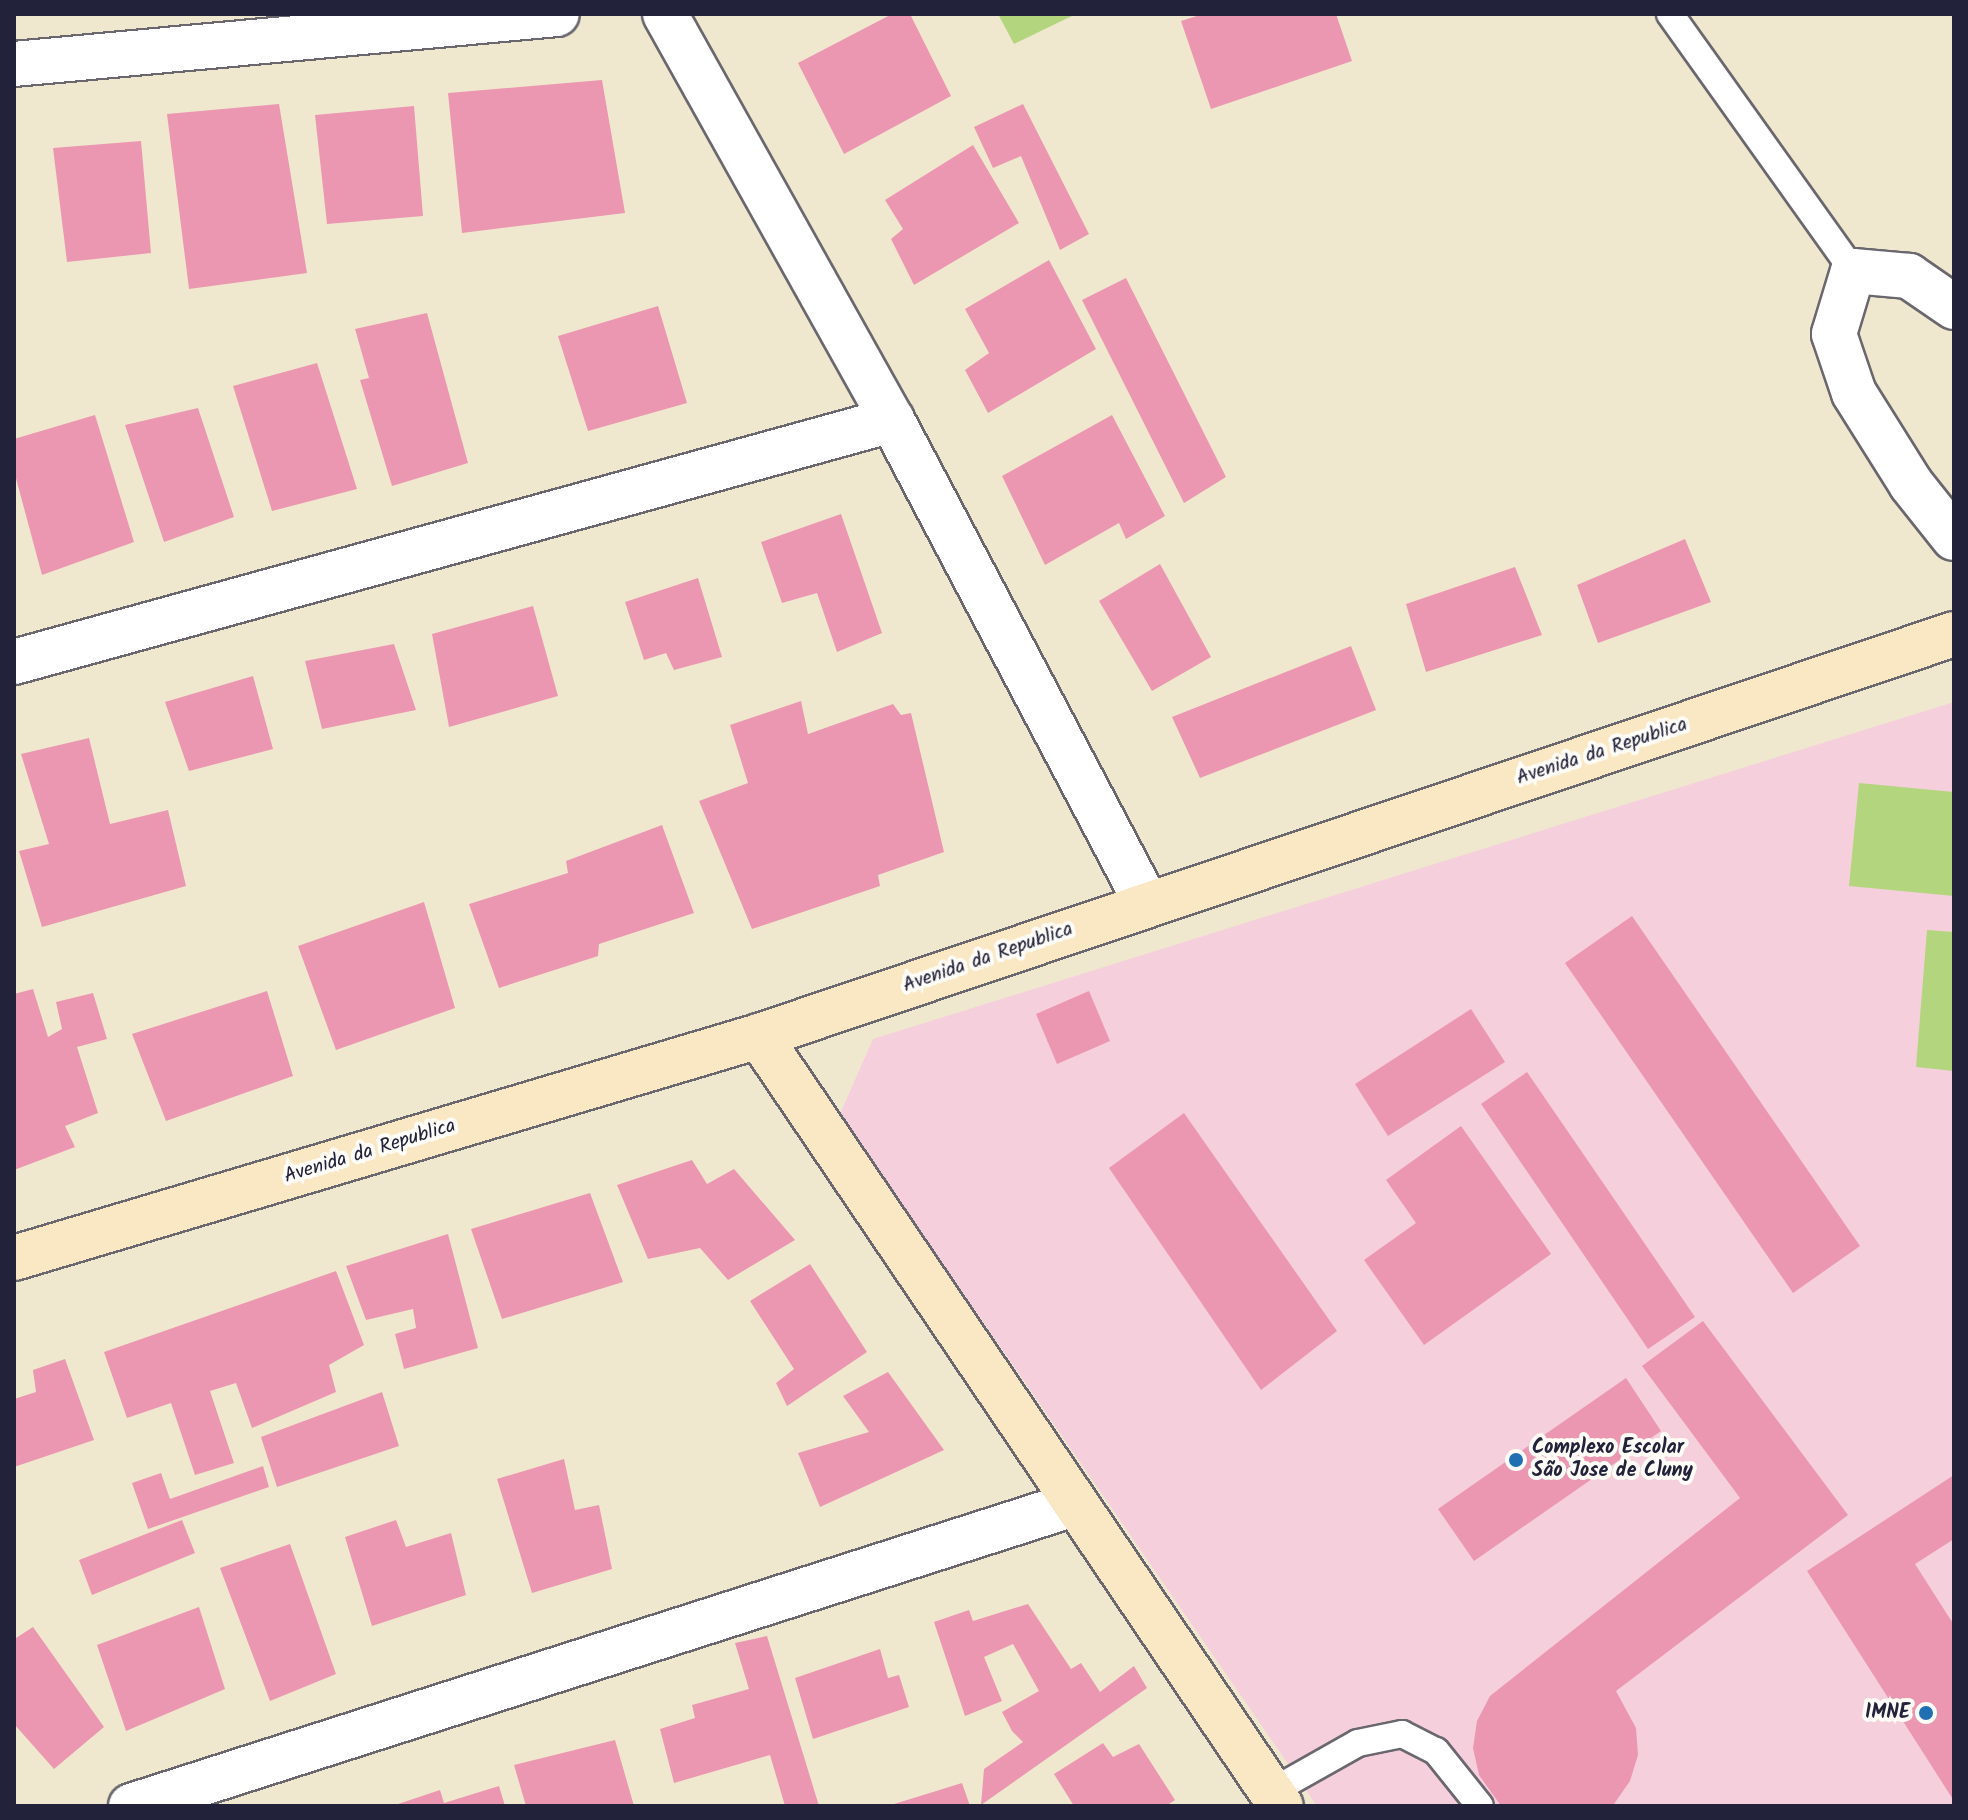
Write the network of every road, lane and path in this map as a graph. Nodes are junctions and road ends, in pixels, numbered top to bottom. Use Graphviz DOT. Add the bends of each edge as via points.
graph roads {
  1 [pos="557,14"];
  2 [pos="665,14"];
  3 [pos="1670,14"];
  4 [pos="14,64"];
  5 [pos="1853,271"];
  6 [pos="1954,307"];
  7 [pos="892,420"];
  8 [pos="1954,538"];
  9 [pos="1954,634"];
  10 [pos="14,662"];
  11 [pos="1147,904"];
  12 [pos="759,1036"];
  13 [pos="14,1258"];
  14 [pos="1074,1504"];
  15 [pos="1276,1799"];
  16 [pos="131,1806"];
  17 [pos="1480,1806"];
  1 -- 4 [label="street"];
  2 -- 7 [label="street"];
  3 -- 5 [label="lane"];
  5 -- 6 [label="street" via="1909,276"];
  5 -- 8 [label="street" via="1834,334 1854,393 1911,484"];
  7 -- 10 [label="street"];
  7 -- 11 [label="street"];
  9 -- 11 [label="street, Avenida da Republica"];
  11 -- 12 [label="street, Avenida da Republica"];
  12 -- 13 [label="street, Avenida da Republica"];
  12 -- 14 [label="street"];
  14 -- 15 [label="street"];
  14 -- 16 [label="street"];
  15 -- 17 [label="lane" via="1358,1743 1402,1734 1436,1751"];
}
